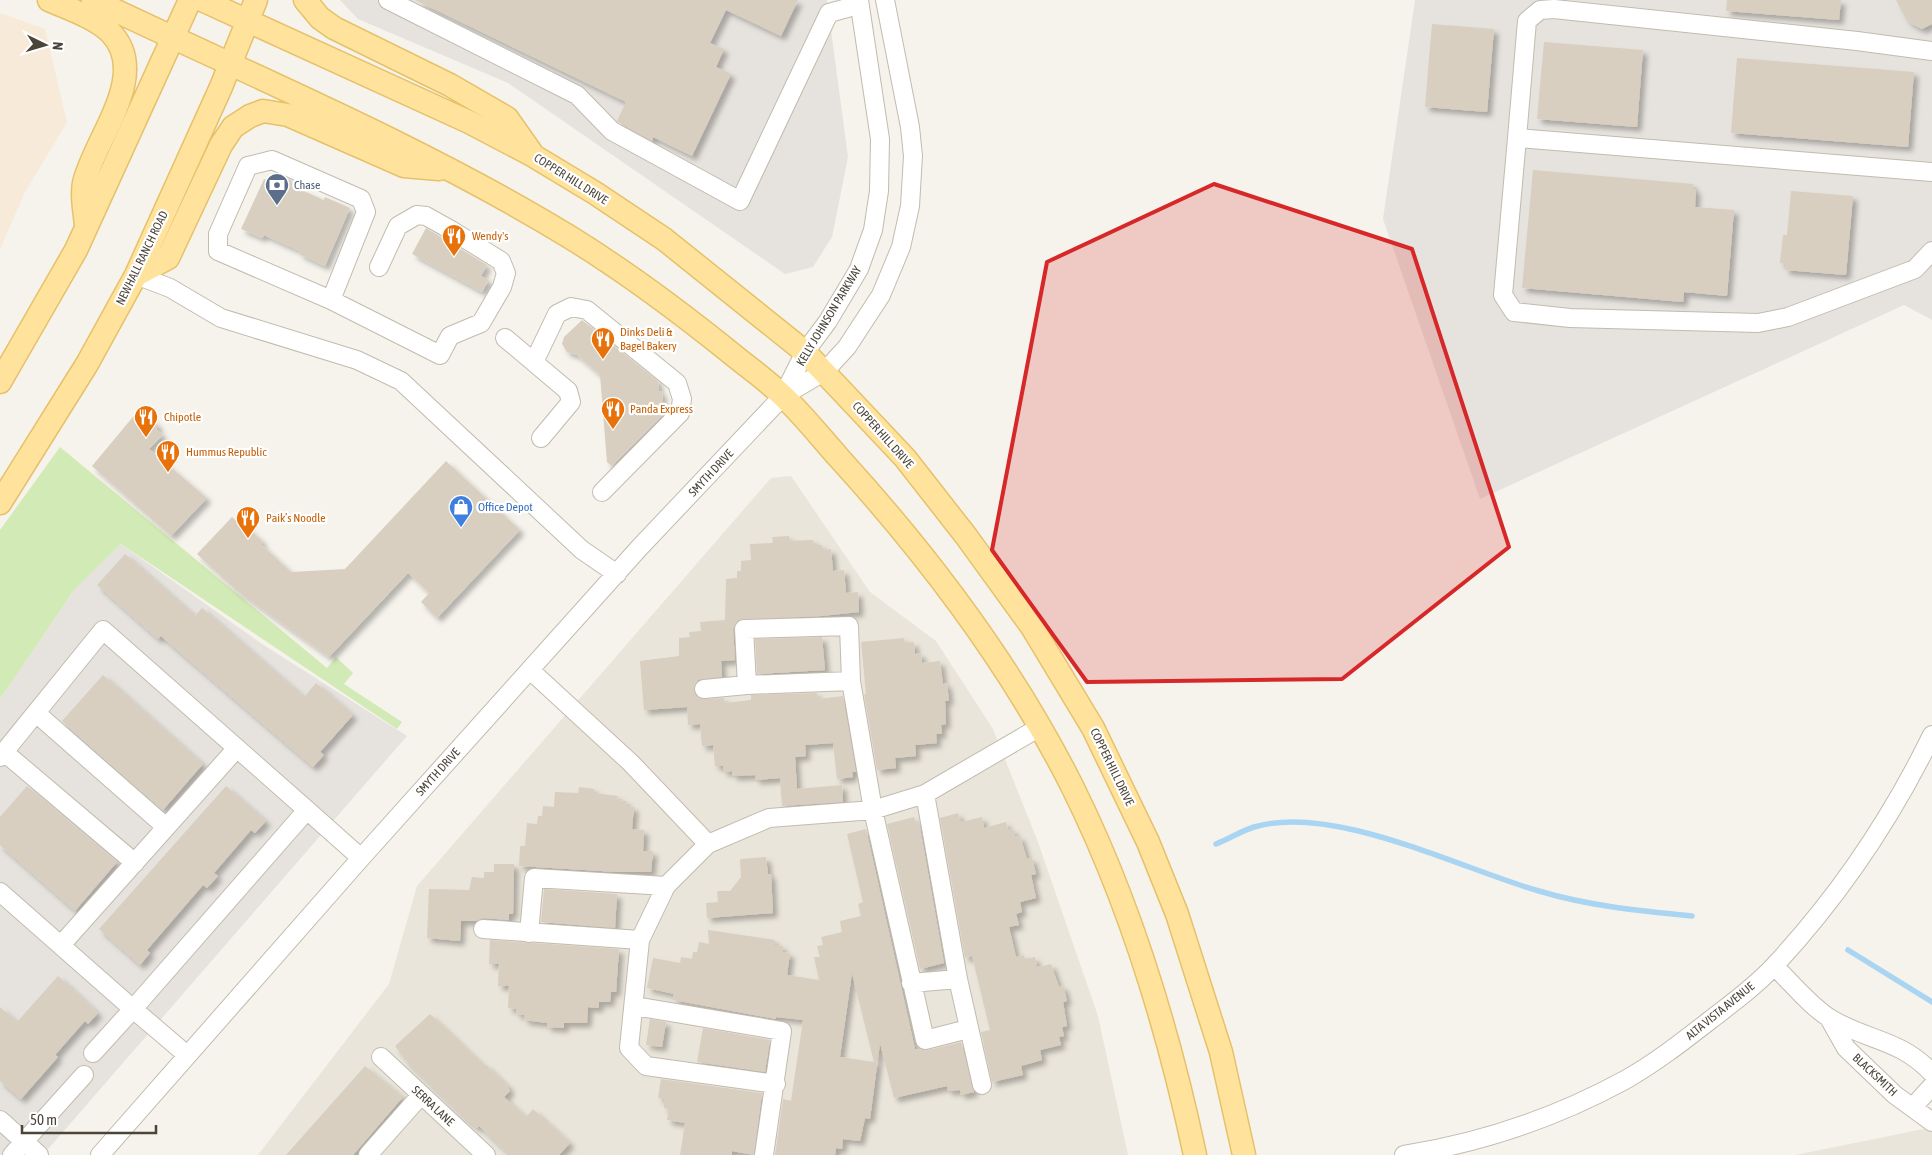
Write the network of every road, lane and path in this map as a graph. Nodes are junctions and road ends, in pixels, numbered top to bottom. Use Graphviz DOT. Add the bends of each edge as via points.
graph roads {
  1 [pos="49,0"];
  2 [pos="93,0"];
  3 [pos="190,0"];
  4 [pos="202,0"];
  5 [pos="256,0"];
  6 [pos="305,0"];
  7 [pos="388,0"];
  8 [pos="885,0"];
  9 [pos="859,3"];
  10 [pos="248,22"];
  11 [pos="175,37"];
  12 [pos="1932,51"];
  13 [pos="230,64"];
  14 [pos="1517,138"];
  15 [pos="532,155"];
  16 [pos="454,170"];
  17 [pos="1932,172"];
  18 [pos="86,229"];
  19 [pos="1932,251"];
  20 [pos="379,267"];
  21 [pos="136,275"];
  22 [pos="331,300"];
  23 [pos="505,338"];
  24 [pos="805,352"];
  25 [pos="534,362"];
  26 [pos="825,371"];
  27 [pos="0,382"];
  28 [pos="783,396"];
  29 [pos="541,438"];
  30 [pos="602,492"];
  31 [pos="0,503"];
  32 [pos="617,574"];
  33 [pos="530,670"];
  34 [pos="851,681"];
  35 [pos="747,685"];
  36 [pos="704,690"];
  37 [pos="36,713"];
  38 [pos="1040,727"];
  39 [pos="1932,735"];
  40 [pos="237,748"];
  41 [pos="2,754"];
  42 [pos="926,794"];
  43 [pos="307,810"];
  44 [pos="873,810"];
  45 [pos="166,828"];
  46 [pos="708,844"];
  47 [pos="361,858"];
  48 [pos="135,862"];
  49 [pos="666,886"];
  50 [pos="0,892"];
  51 [pos="483,929"];
  52 [pos="529,933"];
  53 [pos="640,940"];
  54 [pos="61,946"];
  55 [pos="1774,966"];
  56 [pos="958,979"];
  57 [pos="911,983"];
  58 [pos="635,1006"];
  59 [pos="133,1009"];
  60 [pos="1829,1017"];
  61 [pos="968,1028"];
  62 [pos="93,1053"];
  63 [pos="188,1055"];
  64 [pos="382,1057"];
  65 [pos="1932,1073"];
  66 [pos="84,1076"];
  67 [pos="776,1084"];
  68 [pos="982,1085"];
  69 [pos="1932,1086"];
  70 [pos="421,1095"];
  71 [pos="1913,1107"];
  72 [pos="0,1120"];
  73 [pos="1932,1122"];
  74 [pos="24,1142"];
  75 [pos="12,1155"];
  76 [pos="39,1155"];
  77 [pos="100,1155"];
  78 [pos="368,1155"];
  79 [pos="486,1155"];
  80 [pos="764,1155"];
  81 [pos="1194,1155"];
  82 [pos="1244,1155"];
  83 [pos="1404,1155"];
  1 -- 18 [label="main road" via="110,32 121,49 125,69 124,88 84,184"];
  2 -- 11 [label="main road"];
  3 -- 11 [label="main road"];
  4 -- 10 [label="main road, COPPER HILL DRIVE"];
  5 -- 10 [label="main road, NEWHALL RANCH ROAD"];
  6 -- 15 [label="main road" via="320,18 334,28 450,85 507,118"];
  7 -- 9 [label="street" via="577,95 612,131 740,201 829,13"];
  8 -- 26 [label="street, KELLY JOHNSON PARKWAY" via="910,127 913,156 910,206 901,247 881,295 847,347"];
  9 -- 24 [label="street, KELLY JOHNSON PARKWAY" via="880,139 879,191 872,230 859,269 825,326"];
  10 -- 13 [label="main road, NEWHALL RANCH ROAD"];
  10 -- 15 [label="main road, COPPER HILL DRIVE" via="412,96"];
  11 -- 13 [label="main road"];
  11 -- 18 [label="main road"];
  12 -- 14 [label="street" via="1540,10 1528,21"];
  13 -- 16 [label="main road"];
  13 -- 21 [label="main road, NEWHALL RANCH ROAD"];
  14 -- 17 [label="street"];
  14 -- 19 [label="street" via="1503,280 1503,295 1514,312 1570,318 1758,323 1788,317 1915,269"];
  15 -- 24 [label="main road, COPPER HILL DRIVE" via="664,240"];
  16 -- 21 [label="main road" via="404,166 288,115 264,111 243,119 221,145 168,258"];
  16 -- 28 [label="main road" via="570,237 624,273 693,322"];
  18 -- 27 [label="main road"];
  20 -- 22 [label="street" via="398,226 417,215 426,216 501,261 506,273 502,287 480,323 450,336 440,355"];
  21 -- 31 [label="main road, NEWHALL RANCH ROAD" via="87,364"];
  21 -- 32 [label="street" via="170,288 221,318 356,360 402,381 582,550"];
  22 -- 22 [label="street" via="218,251 218,234 248,166 272,160 361,199 366,212"];
  23 -- 25 [label="street"];
  24 -- 26 [label="main road, COPPER HILL DRIVE"];
  24 -- 28 [label="street, KELLY JOHNSON PARKWAY"];
  25 -- 29 [label="street" via="568,391 572,402"];
  25 -- 30 [label="street" via="557,314 571,308 587,310 677,383 682,399 680,413"];
  26 -- 28 [label="street, KELLY JOHNSON PARKWAY"];
  26 -- 82 [label="main road, COPPER HILL DRIVE" via="905,458 966,536 1032,627 1094,728 1148,842 1177,914 1220,1052"];
  28 -- 32 [label="street, SMYTH DRIVE"];
  28 -- 38 [label="main road" via="882,506 947,587 994,653"];
  32 -- 33 [label="street, SMYTH DRIVE"];
  33 -- 46 [label="street" via="631,763"];
  33 -- 47 [label="street, SMYTH DRIVE"];
  34 -- 35 [label="street"];
  34 -- 35 [label="street" via="850,626 744,629"];
  34 -- 44 [label="street"];
  35 -- 36 [label="street"];
  37 -- 40 [label="street" via="103,630"];
  37 -- 41 [label="street"];
  37 -- 45 [label="street"];
  38 -- 42 [label="street"];
  38 -- 81 [label="main road" via="1074,790 1134,933 1180,1083"];
  39 -- 55 [label="street, ALTA VISTA AVENUE" via="1878,835 1820,913"];
  40 -- 43 [label="street"];
  40 -- 45 [label="street"];
  41 -- 48 [label="street"];
  42 -- 44 [label="street"];
  42 -- 56 [label="street"];
  43 -- 47 [label="street"];
  43 -- 59 [label="street"];
  44 -- 46 [label="street" via="769,818"];
  44 -- 57 [label="street"];
  45 -- 48 [label="street"];
  46 -- 49 [label="street"];
  47 -- 63 [label="street, SMYTH DRIVE"];
  48 -- 54 [label="street"];
  49 -- 52 [label="street" via="534,878"];
  49 -- 53 [label="street"];
  50 -- 54 [label="street"];
  51 -- 52 [label="street"];
  52 -- 53 [label="street"];
  53 -- 58 [label="street"];
  54 -- 59 [label="street"];
  55 -- 60 [label="street, BLACKSMITH"];
  55 -- 83 [label="street, ALTA VISTA AVENUE" via="1672,1049 1625,1080 1565,1109 1489,1137"];
  56 -- 57 [label="street"];
  56 -- 61 [label="street"];
  57 -- 61 [label="street" via="925,1040"];
  58 -- 67 [label="street" via="629,1048 646,1066"];
  58 -- 67 [label="street" via="782,1031"];
  59 -- 62 [label="street"];
  59 -- 63 [label="street"];
  60 -- 65 [label="street, BLACKSMITH" via="1851,1030 1896,1045 1921,1061"];
  60 -- 71 [label="street, BLACKSMITH" via="1846,1048"];
  61 -- 68 [label="street"];
  63 -- 77 [label="street, SMYTH DRIVE"];
  64 -- 70 [label="street, SERRA LANE"];
  66 -- 74 [label="street"];
  67 -- 80 [label="street"];
  69 -- 71 [label="street"];
  70 -- 78 [label="street"];
  70 -- 79 [label="street, SERRA LANE"];
  71 -- 73 [label="street, BLACKSMITH"];
  72 -- 74 [label="street"];
  74 -- 75 [label="street"];
  74 -- 76 [label="street"];
}
